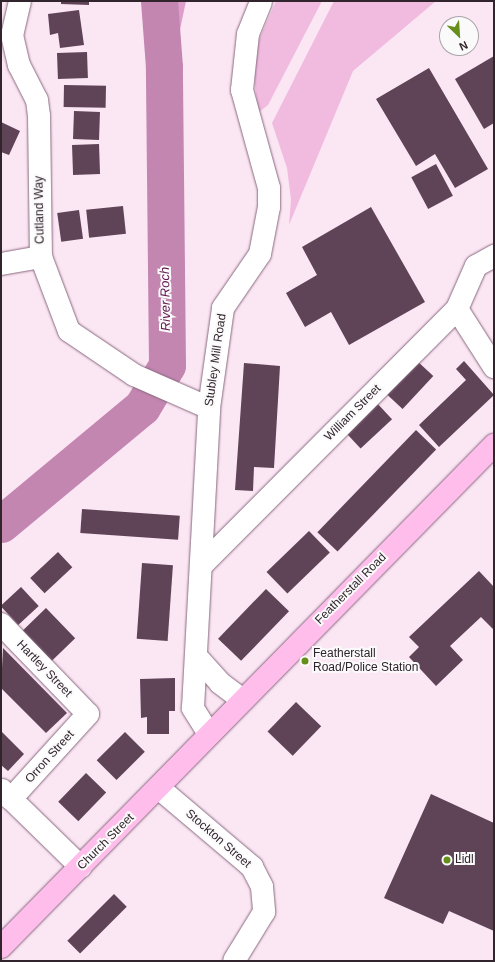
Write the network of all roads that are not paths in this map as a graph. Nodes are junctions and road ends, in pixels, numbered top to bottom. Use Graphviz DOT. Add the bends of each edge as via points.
graph roads {
  1 [pos="20,1"];
  2 [pos="261,1"];
  3 [pos="10,67"];
  4 [pos="494,256"];
  5 [pos="41,257"];
  6 [pos="1,264"];
  7 [pos="457,309"];
  8 [pos="494,367"];
  9 [pos="209,408"];
  10 [pos="494,445"];
  11 [pos="201,566"];
  12 [pos="1,624"];
  13 [pos="196,656"];
  14 [pos="241,699"];
  15 [pos="88,714"];
  16 [pos="209,734"];
  17 [pos="160,789"];
  18 [pos="6,794"];
  19 [pos="81,867"];
  20 [pos="1,947"];
  21 [pos="234,961"];
  1 -- 3 [label="street, Cutland Way" via="12,34"];
  2 -- 9 [label="street, Stubley Mill Road" via="248,34 242,90 269,188 268,223 260,254 223,308"];
  3 -- 5 [label="street, Cutland Way" via="37,100"];
  4 -- 7 [label="street, William Street" via="476,266"];
  5 -- 6 [label="street"];
  5 -- 9 [label="street, Cutland Way" via="69,331 134,375"];
  7 -- 8 [label="street"];
  7 -- 11 [label="street, William Street"];
  9 -- 11 [label="street, Stubley Mill Road"];
  10 -- 14 [label="highway, Featherstall Road"];
  11 -- 13 [label="street, Stubley Mill Road"];
  12 -- 15 [label="street, Hartley Street"];
  13 -- 14 [label="street" via="220,683"];
  13 -- 16 [label="street, Stubley Mill Road" via="193,708"];
  14 -- 16 [label="highway, Featherstall Road"];
  15 -- 18 [label="street, Orron Street"];
  16 -- 17 [label="highway, Church Street"];
  17 -- 19 [label="highway, Church Street"];
  17 -- 21 [label="street, Stockton Street" via="252,867 262,887 264,912"];
  18 -- 19 [label="street"];
  19 -- 20 [label="highway, Church Street"];
}
